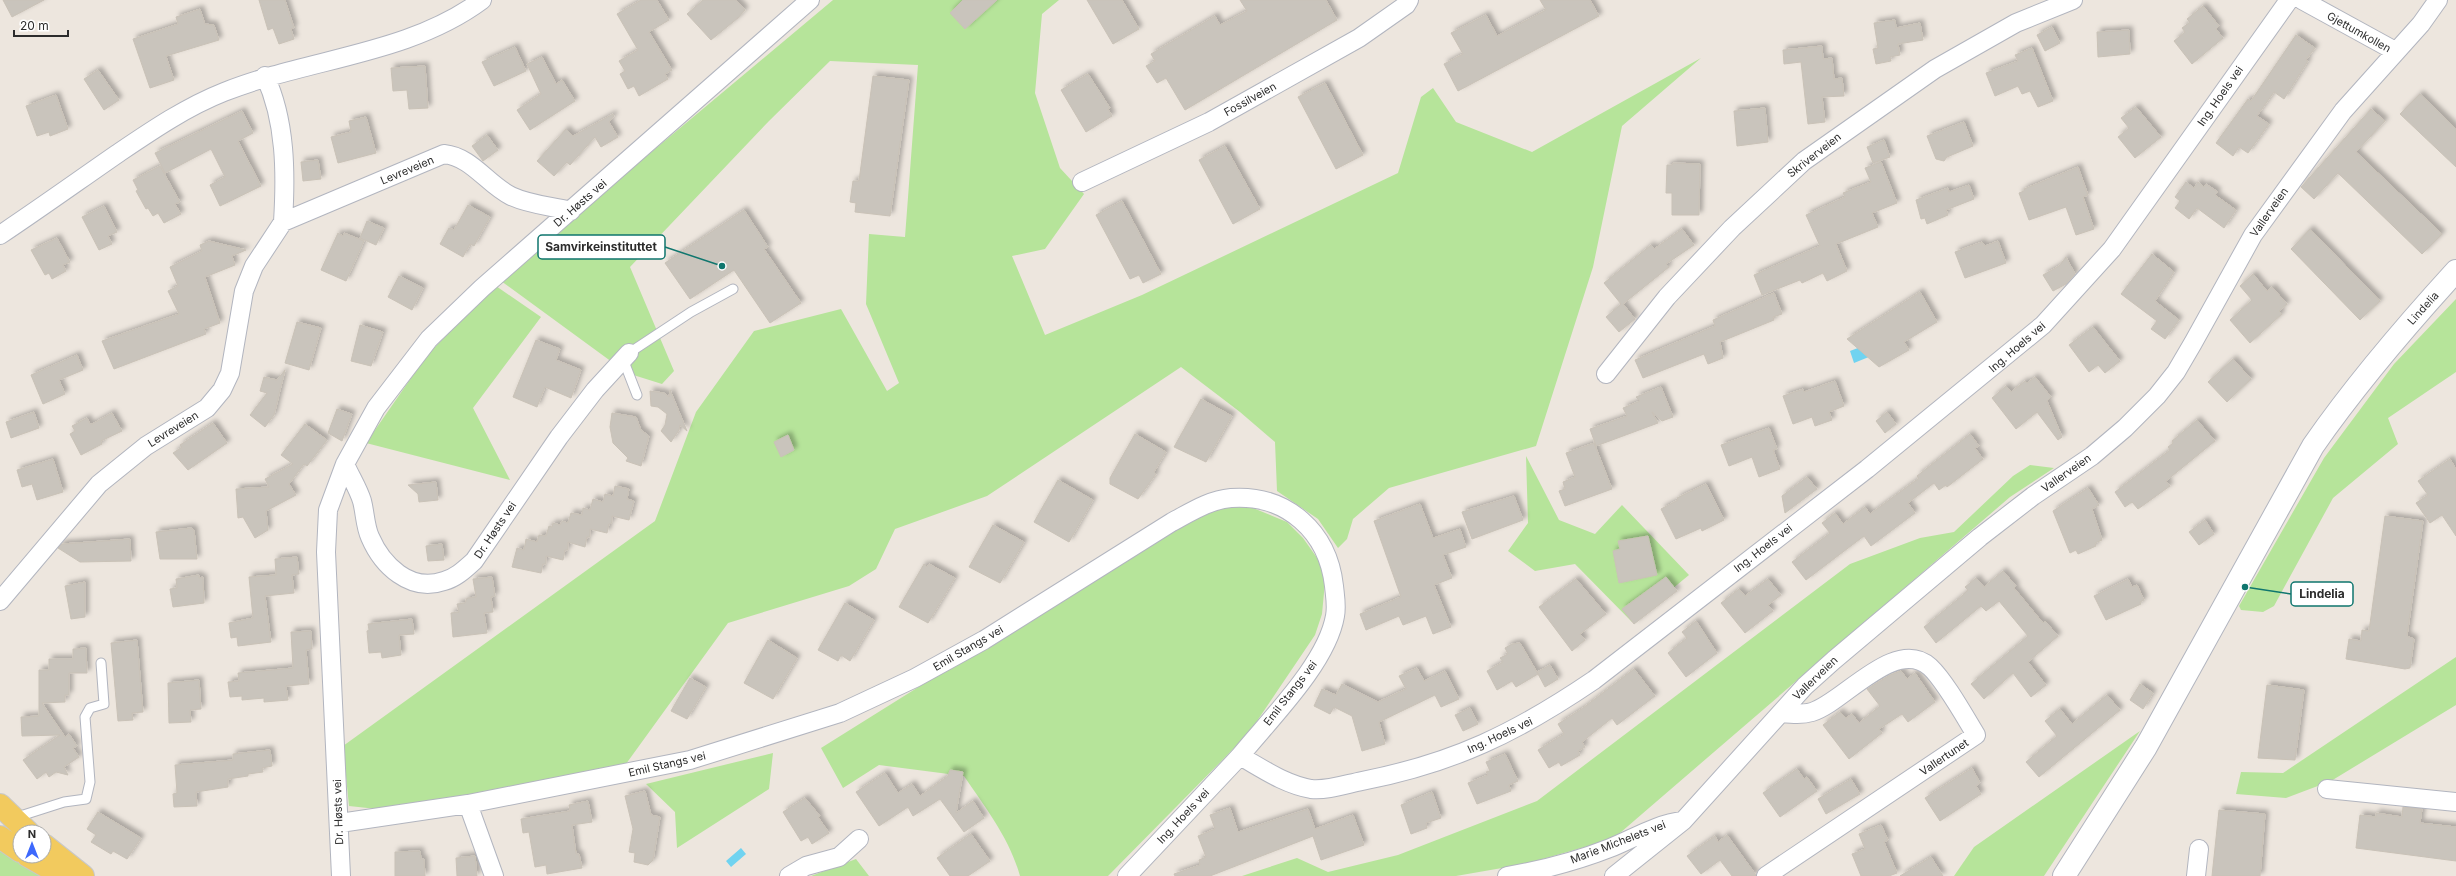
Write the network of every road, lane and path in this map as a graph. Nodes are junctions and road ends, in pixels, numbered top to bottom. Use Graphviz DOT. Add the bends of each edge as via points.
graph roads {
  1 [pos="482,0"];
  2 [pos="810,0"];
  3 [pos="1409,0"];
  4 [pos="2073,0"];
  5 [pos="2289,0"];
  6 [pos="2302,0"];
  7 [pos="2438,0"];
  8 [pos="2395,52"];
  9 [pos="265,76"];
  10 [pos="1082,182"];
  11 [pos="571,211"];
  12 [pos="283,222"];
  13 [pos="0,235"];
  14 [pos="2456,270"];
  15 [pos="733,289"];
  16 [pos="626,356"];
  17 [pos="1606,374"];
  18 [pos="637,395"];
  19 [pos="345,464"];
  20 [pos="0,601"];
  21 [pos="101,663"];
  22 [pos="1782,713"];
  23 [pos="1240,756"];
  24 [pos="2327,789"];
  25 [pos="2456,802"];
  26 [pos="468,804"];
  27 [pos="14,819"];
  28 [pos="1684,821"];
  29 [pos="340,823"];
  30 [pos="0,836"];
  31 [pos="859,839"];
  32 [pos="12,845"];
  33 [pos="2199,849"];
  34 [pos="52,851"];
  35 [pos="42,864"];
  36 [pos="63,876"];
  37 [pos="83,876"];
  38 [pos="341,876"];
  39 [pos="494,876"];
  40 [pos="788,876"];
  41 [pos="1127,876"];
  42 [pos="1507,876"];
  43 [pos="1614,876"];
  44 [pos="1766,876"];
  45 [pos="2064,876"];
  46 [pos="2196,876"];
  1 -- 9 [label="street" via="461,16 434,29 369,51"];
  2 -- 11 [label="street, Dr. Høsts vei"];
  3 -- 10 [label="street, Fossilveien" via="1406,5 1353,42 1209,122"];
  4 -- 17 [label="street, Skriverveien" via="2016,23 1935,69 1804,161 1732,228 1667,297"];
  5 -- 23 [label="street, Ing. Hoels vei" via="2112,249 2043,325 1867,468 1594,680 1547,712 1503,736 1406,772 1313,789 1288,783"];
  6 -- 8 [label="street, Gjettumkollen"];
  7 -- 8 [label="street, Vallerveien" via="2421,24"];
  8 -- 22 [label="street, Vallerveien" via="2343,111 2253,234 2176,372 2157,396 2092,456 2033,496 1974,542 1834,660 1805,686"];
  9 -- 12 [label="street" via="274,101 283,150"];
  9 -- 13 [label="street" via="216,95 152,130"];
  11 -- 12 [label="street, Levreveien" via="527,202 509,195 467,162 444,154"];
  11 -- 19 [label="street, Dr. Høsts vei" via="428,339 376,408"];
  12 -- 20 [label="street, Levreveien" via="254,266 244,291 230,373 222,390 207,408 146,446 99,484"];
  14 -- 45 [label="main road, Lindelia" via="2358,385 2313,446 2146,748"];
  15 -- 16 [label="lane" via="691,312"];
  16 -- 18 [label="lane"];
  16 -- 19 [label="street, Dr. Høsts vei" via="595,390 559,437 474,561 458,575 443,582 410,581 396,574 383,559 370,536 361,499"];
  19 -- 29 [label="street, Dr. Høsts vei" via="328,510 326,552 329,661"];
  21 -- 27 [label="lane" via="104,704 90,708 85,717 90,782 86,799 64,802"];
  22 -- 28 [label="street, Vallerveien"];
  22 -- 44 [label="street, Vallertunet" via="1813,712 1880,667 1898,661 1914,660 1929,666 1976,735"];
  23 -- 26 [label="street, Emil Stangs vei" via="1308,673 1327,641 1335,617 1336,603 1332,566 1306,523 1271,503 1230,498 1204,505 1185,515 984,640 915,678 840,713 690,760"];
  23 -- 41 [label="street, Ing. Hoels vei"];
  24 -- 25 [label="street"];
  26 -- 29 [label="street, Emil Stangs vei"];
  26 -- 39 [label="street"];
  28 -- 42 [label="street, Marie Michelets vei" via="1664,823 1610,848 1565,863"];
  28 -- 43 [label="street, Vallerveien"];
  29 -- 38 [label="street, Dr. Høsts vei"];
  30 -- 32 [label="main road"];
  31 -- 40 [label="street" via="839,857 806,866"];
  33 -- 46 [label="street"];
  34 -- 37 [label="main road"];
  35 -- 36 [label="main road"];
}
